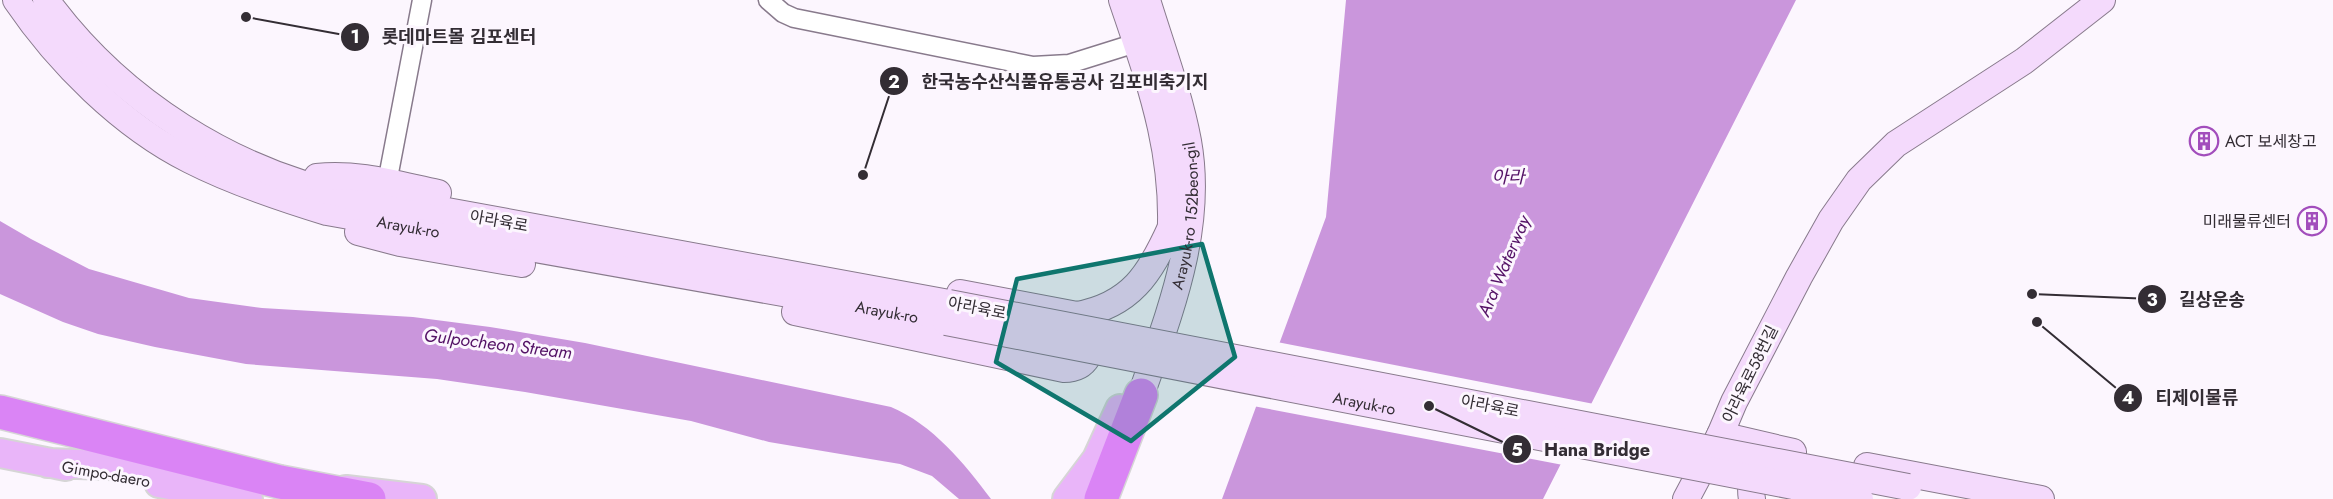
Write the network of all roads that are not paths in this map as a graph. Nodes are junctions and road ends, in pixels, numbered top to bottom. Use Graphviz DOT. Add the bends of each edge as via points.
graph roads {
  1 [pos="16,0"];
  2 [pos="46,0"];
  3 [pos="422,0"];
  4 [pos="768,0"];
  5 [pos="1122,0"];
  6 [pos="1147,0"];
  7 [pos="2102,0"];
  8 [pos="2116,0"];
  9 [pos="1136,43"];
  10 [pos="387,183"];
  11 [pos="293,190"];
  12 [pos="1171,227"];
  13 [pos="1060,310"];
  14 [pos="947,312"];
  15 [pos="1134,394"];
  16 [pos="0,412"];
  17 [pos="1720,435"];
  18 [pos="1767,447"];
  19 [pos="0,453"];
  20 [pos="48,463"];
  21 [pos="280,482"];
  22 [pos="248,499"];
  23 [pos="369,499"];
  24 [pos="422,499"];
  25 [pos="1066,499"];
  26 [pos="1101,499"];
  27 [pos="1686,499"];
  28 [pos="1752,499"];
  29 [pos="1860,499"];
  30 [pos="1965,499"];
  31 [pos="2041,499"];
  1 -- 11 [label="street, Arayuk-ro" via="66,63 137,126 189,160"];
  2 -- 11 [label="street" via="100,64 143,101 179,126"];
  3 -- 10 [label="street"];
  4 -- 9 [label="street" via="794,18 1034,66 1069,64"];
  5 -- 9 [label="street, Arayuk-ro 152beon-gil"];
  6 -- 15 [label="street, Arayuk-ro 152beon-gil" via="1184,124 1191,195 1182,272"];
  7 -- 17 [label="street, 아라육로58번길" via="2024,61 1896,144 1859,180 1799,277"];
  8 -- 17 [label="street, 아라육로58번길" via="2077,35 2021,75 1902,151 1874,178 1841,222 1744,406"];
  9 -- 12 [label="street, Arayuk-ro 152beon-gil" via="1166,145"];
  10 -- 11 [label="street" via="334,176"];
  10 -- 13 [label="street" via="852,274"];
  11 -- 13 [label="street" via="319,221 400,243 747,302 1064,369 1078,368 1090,353 1091,332 1079,316"];
  11 -- 14 [label="street, Arayuk-ro" via="327,212"];
  12 -- 13 [label="street" via="1148,273 1124,295 1092,312 1077,315"];
  12 -- 15 [label="street, Arayuk-ro 152beon-gil" via="1159,301"];
  14 -- 29 [label="street, Arayuk-ro, bridge"];
  14 -- 30 [label="street, 아라육로, bridge"];
  15 -- 25 [label="main road" via="1097,459"];
  15 -- 26 [label="highway"];
  16 -- 21 [label="highway"];
  17 -- 18 [label="street"];
  17 -- 27 [label="street"];
  18 -- 28 [label="street" via="1753,475"];
  18 -- 31 [label="street"];
  19 -- 20 [label="main road, Gimpo-daero"];
  20 -- 21 [label="main road" via="167,467"];
  20 -- 22 [label="main road, Gimpo-daero"];
  21 -- 23 [label="highway"];
  21 -- 24 [label="main road"];
}
